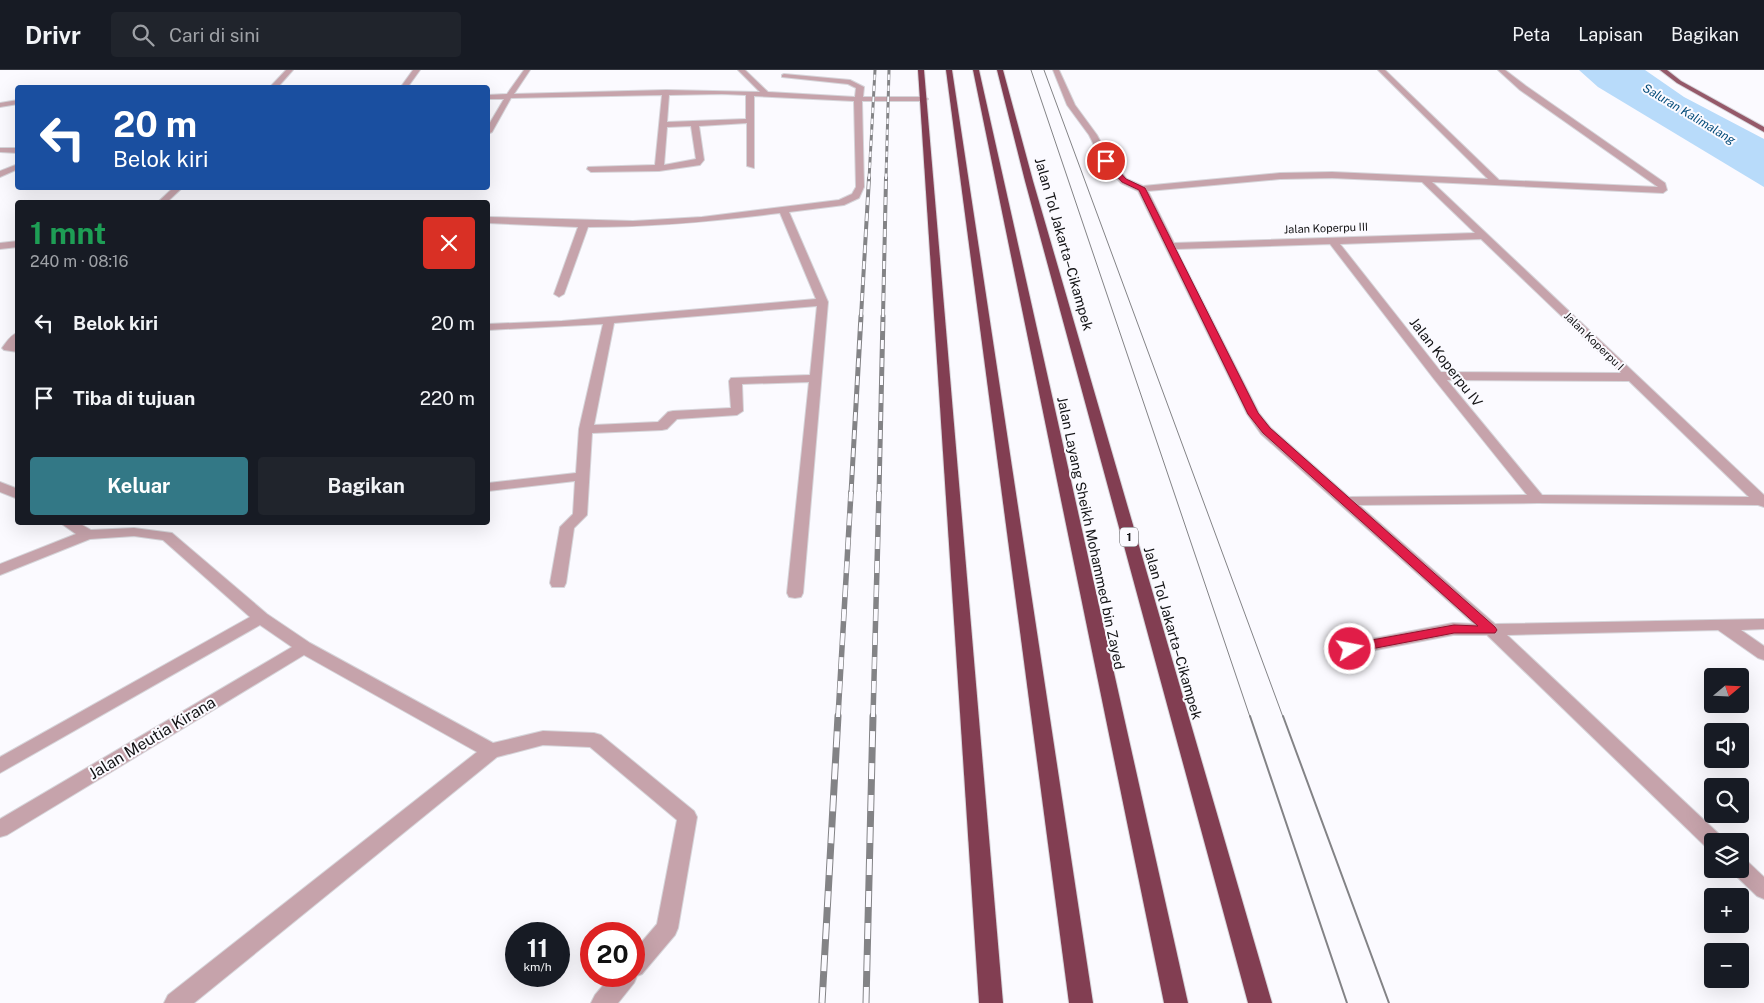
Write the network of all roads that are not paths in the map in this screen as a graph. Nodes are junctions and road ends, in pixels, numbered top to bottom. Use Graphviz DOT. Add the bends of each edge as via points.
graph roads {
  1 [pos="290,70"];
  2 [pos="417,70"];
  3 [pos="527,70"];
  4 [pos="741,70"];
  5 [pos="921,70"];
  6 [pos="949,70"];
  7 [pos="976,70"];
  8 [pos="1000,70"];
  9 [pos="1056,70"];
  10 [pos="1381,70"];
  11 [pos="1502,70"];
  12 [pos="1663,70"];
  13 [pos="784,76"];
  14 [pos="275,85"];
  15 [pos="404,85"];
  16 [pos="666,92"];
  17 [pos="750,93"];
  18 [pos="766,94"];
  19 [pos="509,96"];
  20 [pos="490,97"];
  21 [pos="858,98"];
  22 [pos="924,100"];
  23 [pos="15,102"];
  24 [pos="0,105"];
  25 [pos="750,121"];
  26 [pos="695,124"];
  27 [pos="663,125"];
  28 [pos="490,129"];
  29 [pos="1764,130"];
  30 [pos="0,150"];
  31 [pos="15,151"];
  32 [pos="751,166"];
  33 [pos="15,167"];
  34 [pos="659,168"];
  35 [pos="591,170"];
  36 [pos="0,174"];
  37 [pos="1424,178"];
  38 [pos="1496,182"];
  39 [pos="1142,188"];
  40 [pos="176,190"];
  41 [pos="164,200"];
  42 [pos="784,211"];
  43 [pos="490,220"];
  44 [pos="584,224"];
  45 [pos="1484,236"];
  46 [pos="1333,241"];
  47 [pos="15,244"];
  48 [pos="0,246"];
  49 [pos="1169,246"];
  50 [pos="559,294"];
  51 [pos="824,302"];
  52 [pos="609,320"];
  53 [pos="490,327"];
  54 [pos="15,340"];
  55 [pos="15,349"];
  56 [pos="1438,376"];
  57 [pos="1631,377"];
  58 [pos="816,378"];
  59 [pos="586,430"];
  60 [pos="582,476"];
  61 [pos="0,486"];
  62 [pos="490,487"];
  63 [pos="15,494"];
  64 [pos="1538,499"];
  65 [pos="1345,502"];
  66 [pos="1763,502"];
  67 [pos="72,525"];
  68 [pos="88,534"];
  69 [pos="0,570"];
  70 [pos="558,582"];
  71 [pos="795,593"];
  72 [pos="261,618"];
  73 [pos="1764,624"];
  74 [pos="1722,625"];
  75 [pos="1491,630"];
  76 [pos="304,647"];
  77 [pos="1350,649"];
  78 [pos="1764,654"];
  79 [pos="492,751"];
  80 [pos="0,766"];
  81 [pos="0,829"];
  82 [pos="1705,833"];
  83 [pos="1749,876"];
  84 [pos="1764,890"];
  85 [pos="645,954"];
  86 [pos="617,987"];
  87 [pos="176,1003"];
  88 [pos="603,1003"];
  89 [pos="991,1003"];
  90 [pos="1081,1003"];
  91 [pos="1176,1003"];
  92 [pos="1260,1003"];
  1 -- 14 [label="street"];
  2 -- 15 [label="street"];
  3 -- 19 [label="street"];
  4 -- 18 [label="street"];
  5 -- 22 [label="highway"];
  6 -- 90 [label="highway"];
  7 -- 91 [label="highway, Jalan Layang Sheikh Mohammed bin Zayed"];
  8 -- 92 [label="highway, Jalan Tol Jakarta–Cikampek / 1"];
  9 -- 39 [label="street" via="1071,104 1093,135 1106,161 1124,181"];
  10 -- 38 [label="street"];
  11 -- 38 [label="street" via="1662,186 1663,190"];
  12 -- 29 [label="main road"];
  13 -- 21 [label="street" via="850,82 860,87"];
  16 -- 17 [label="street"];
  16 -- 19 [label="street"];
  16 -- 27 [label="street"];
  17 -- 18 [label="street"];
  17 -- 25 [label="street"];
  18 -- 21 [label="street"];
  19 -- 20 [label="street"];
  19 -- 28 [label="street"];
  21 -- 22 [label="street"];
  21 -- 42 [label="street" via="860,187 856,196 840,203"];
  22 -- 89 [label="highway"];
  23 -- 24 [label="street"];
  25 -- 26 [label="street"];
  25 -- 32 [label="street"];
  26 -- 27 [label="street"];
  26 -- 34 [label="street" via="700,160 689,165"];
  27 -- 34 [label="street"];
  30 -- 31 [label="street"];
  33 -- 36 [label="street"];
  34 -- 35 [label="street"];
  37 -- 38 [label="street"];
  37 -- 39 [label="street" via="1304,175"];
  37 -- 45 [label="street, Jalan Koperpu I"];
  39 -- 49 [label="street"];
  40 -- 41 [label="street"];
  42 -- 44 [label="street" via="702,220"];
  42 -- 51 [label="street"];
  43 -- 44 [label="street"];
  44 -- 50 [label="street"];
  45 -- 46 [label="street, Jalan Koperpu III"];
  45 -- 57 [label="street, Jalan Koperpu I"];
  46 -- 49 [label="street, Jalan Koperpu III"];
  46 -- 56 [label="street, Jalan Koperpu IV"];
  47 -- 48 [label="street"];
  49 -- 65 [label="street" via="1253,414 1266,430"];
  51 -- 52 [label="street"];
  51 -- 58 [label="street"];
  52 -- 53 [label="street"];
  52 -- 59 [label="street"];
  54 -- 55 [label="street" via="8,348"];
  56 -- 57 [label="street"];
  56 -- 64 [label="street, Jalan Koperpu IV"];
  57 -- 66 [label="street, Jalan Koperpu I"];
  58 -- 59 [label="street" via="735,382 737,411 673,415 662,426"];
  58 -- 71 [label="street"];
  59 -- 60 [label="street"];
  60 -- 62 [label="street"];
  60 -- 70 [label="street" via="580,515 567,527"];
  61 -- 63 [label="street"];
  64 -- 65 [label="street"];
  64 -- 66 [label="street"];
  65 -- 75 [label="street"];
  67 -- 68 [label="street"];
  68 -- 69 [label="street"];
  68 -- 72 [label="street" via="134,532 167,536"];
  72 -- 76 [label="street"];
  72 -- 80 [label="street"];
  73 -- 74 [label="street"];
  74 -- 75 [label="street"];
  74 -- 78 [label="street"];
  75 -- 77 [label="street" via="1454,629"];
  75 -- 82 [label="street"];
  76 -- 79 [label="street"];
  76 -- 81 [label="street, Jalan Meutia Kirana"];
  79 -- 85 [label="street" via="543,738 594,740 688,817 667,928"];
  79 -- 87 [label="street"];
  83 -- 84 [label="street"];
  86 -- 88 [label="street"];
}
